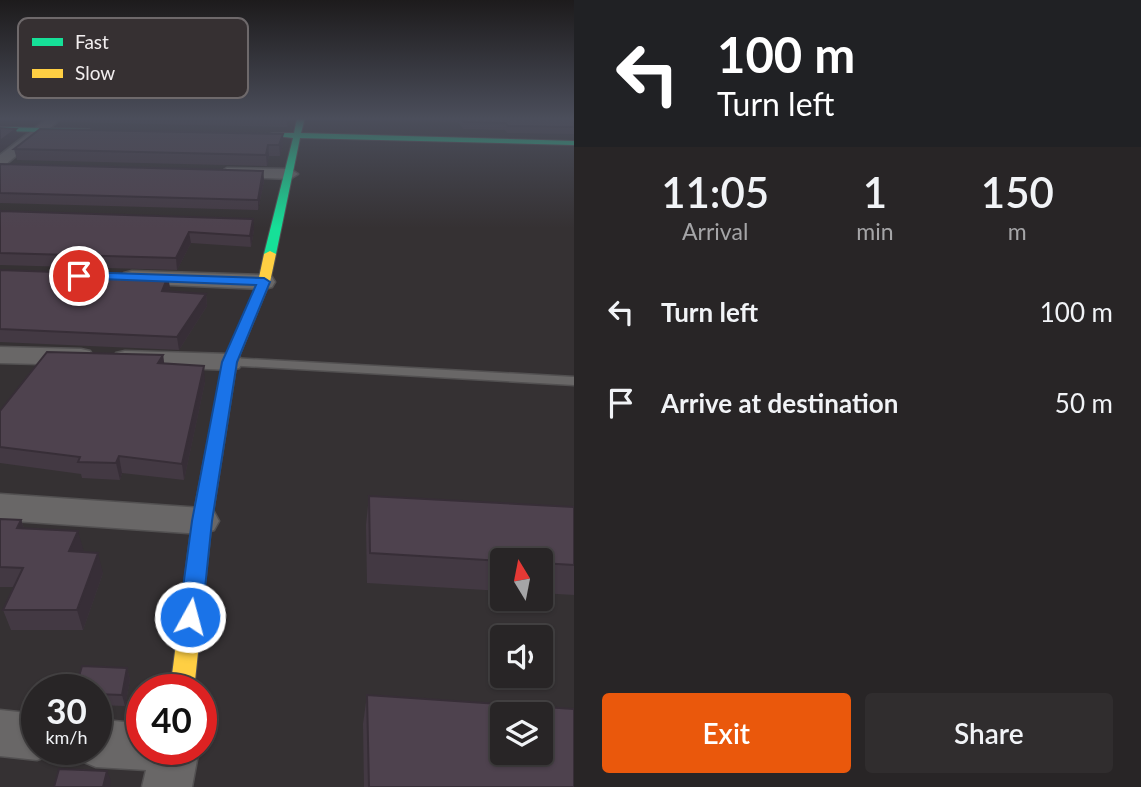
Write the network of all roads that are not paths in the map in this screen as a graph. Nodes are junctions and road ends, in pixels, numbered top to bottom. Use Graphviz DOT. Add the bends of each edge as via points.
graph roads {
  1 [pos="294,155"];
  2 [pos="207,172"];
  3 [pos="290,174"];
  4 [pos="111,277"];
  5 [pos="264,282"];
  6 [pos="0,355"];
  7 [pos="230,362"];
  8 [pos="574,380"];
  9 [pos="0,507"];
  10 [pos="202,521"];
  11 [pos="184,674"];
  12 [pos="0,733"];
  13 [pos="21,735"];
  1 -- 3 [label="street"];
  2 -- 3 [label="street"];
  3 -- 5 [label="street" via="269,221"];
  4 -- 5 [label="street"];
  5 -- 7 [label="street"];
  6 -- 7 [label="street"];
  7 -- 8 [label="lane"];
  7 -- 10 [label="street"];
  9 -- 10 [label="street"];
  10 -- 11 [label="street"];
  12 -- 13 [label="street"];
}
